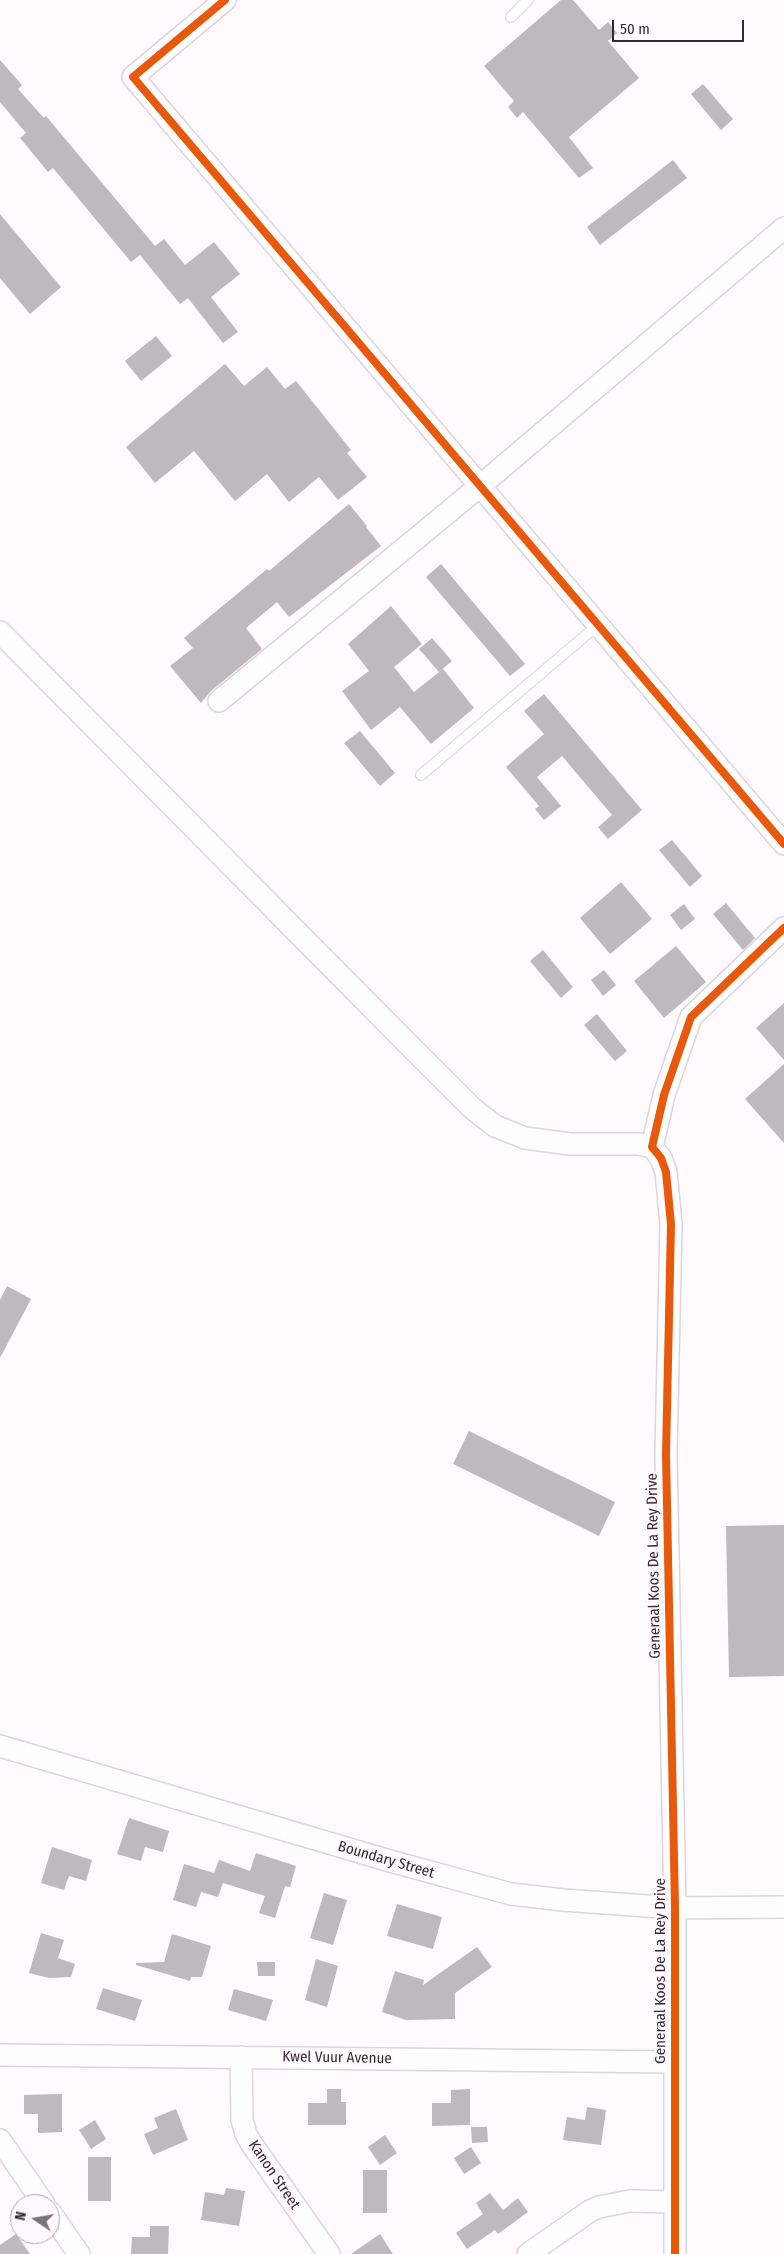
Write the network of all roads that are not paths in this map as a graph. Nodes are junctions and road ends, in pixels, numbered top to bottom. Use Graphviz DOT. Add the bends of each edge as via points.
graph roads {
  1 [pos="225,0"];
  2 [pos="528,0"];
  3 [pos="511,17"];
  4 [pos="784,228"];
  5 [pos="480,486"];
  6 [pos="598,625"];
  7 [pos="0,632"];
  8 [pos="219,701"];
  9 [pos="421,775"];
  10 [pos="784,844"];
  11 [pos="784,928"];
  12 [pos="652,1148"];
  13 [pos="0,1746"];
  14 [pos="784,1907"];
  15 [pos="675,1908"];
  16 [pos="0,2055"];
  17 [pos="241,2057"];
  18 [pos="675,2062"];
  19 [pos="0,2140"];
  20 [pos="37,2194"];
  21 [pos="675,2202"];
  22 [pos="60,2226"];
  23 [pos="79,2254"];
  24 [pos="329,2254"];
  25 [pos="528,2254"];
  26 [pos="675,2254"];
  1 -- 5 [label="street" via="133,77"];
  2 -- 3 [label="lane"];
  4 -- 5 [label="street"];
  5 -- 6 [label="street"];
  5 -- 8 [label="street"];
  6 -- 9 [label="lane"];
  6 -- 10 [label="street"];
  7 -- 12 [label="street" via="472,1108 495,1126 525,1138 570,1144 639,1144"];
  11 -- 12 [label="street" via="691,1017 664,1095"];
  12 -- 15 [label="street, Generaal Koos De La Rey Drive" via="661,1158 666,1172 670,1224 666,1454"];
  13 -- 15 [label="street, Boundary Street" via="511,1894"];
  14 -- 15 [label="street, Boundary Street"];
  15 -- 18 [label="street, Generaal Koos De La Rey Drive"];
  16 -- 17 [label="street, Kwel Vuur Avenue"];
  17 -- 18 [label="street, Kwel Vuur Avenue"];
  17 -- 24 [label="street, Kanon Street" via="242,2120 246,2134"];
  18 -- 21 [label="street, Generaal Koos De La Rey Drive"];
  19 -- 20 [label="street"];
  21 -- 25 [label="street" via="630,2201 598,2207"];
  21 -- 26 [label="street, Generaal Koos De La Rey Drive"];
  22 -- 23 [label="street"];
}
